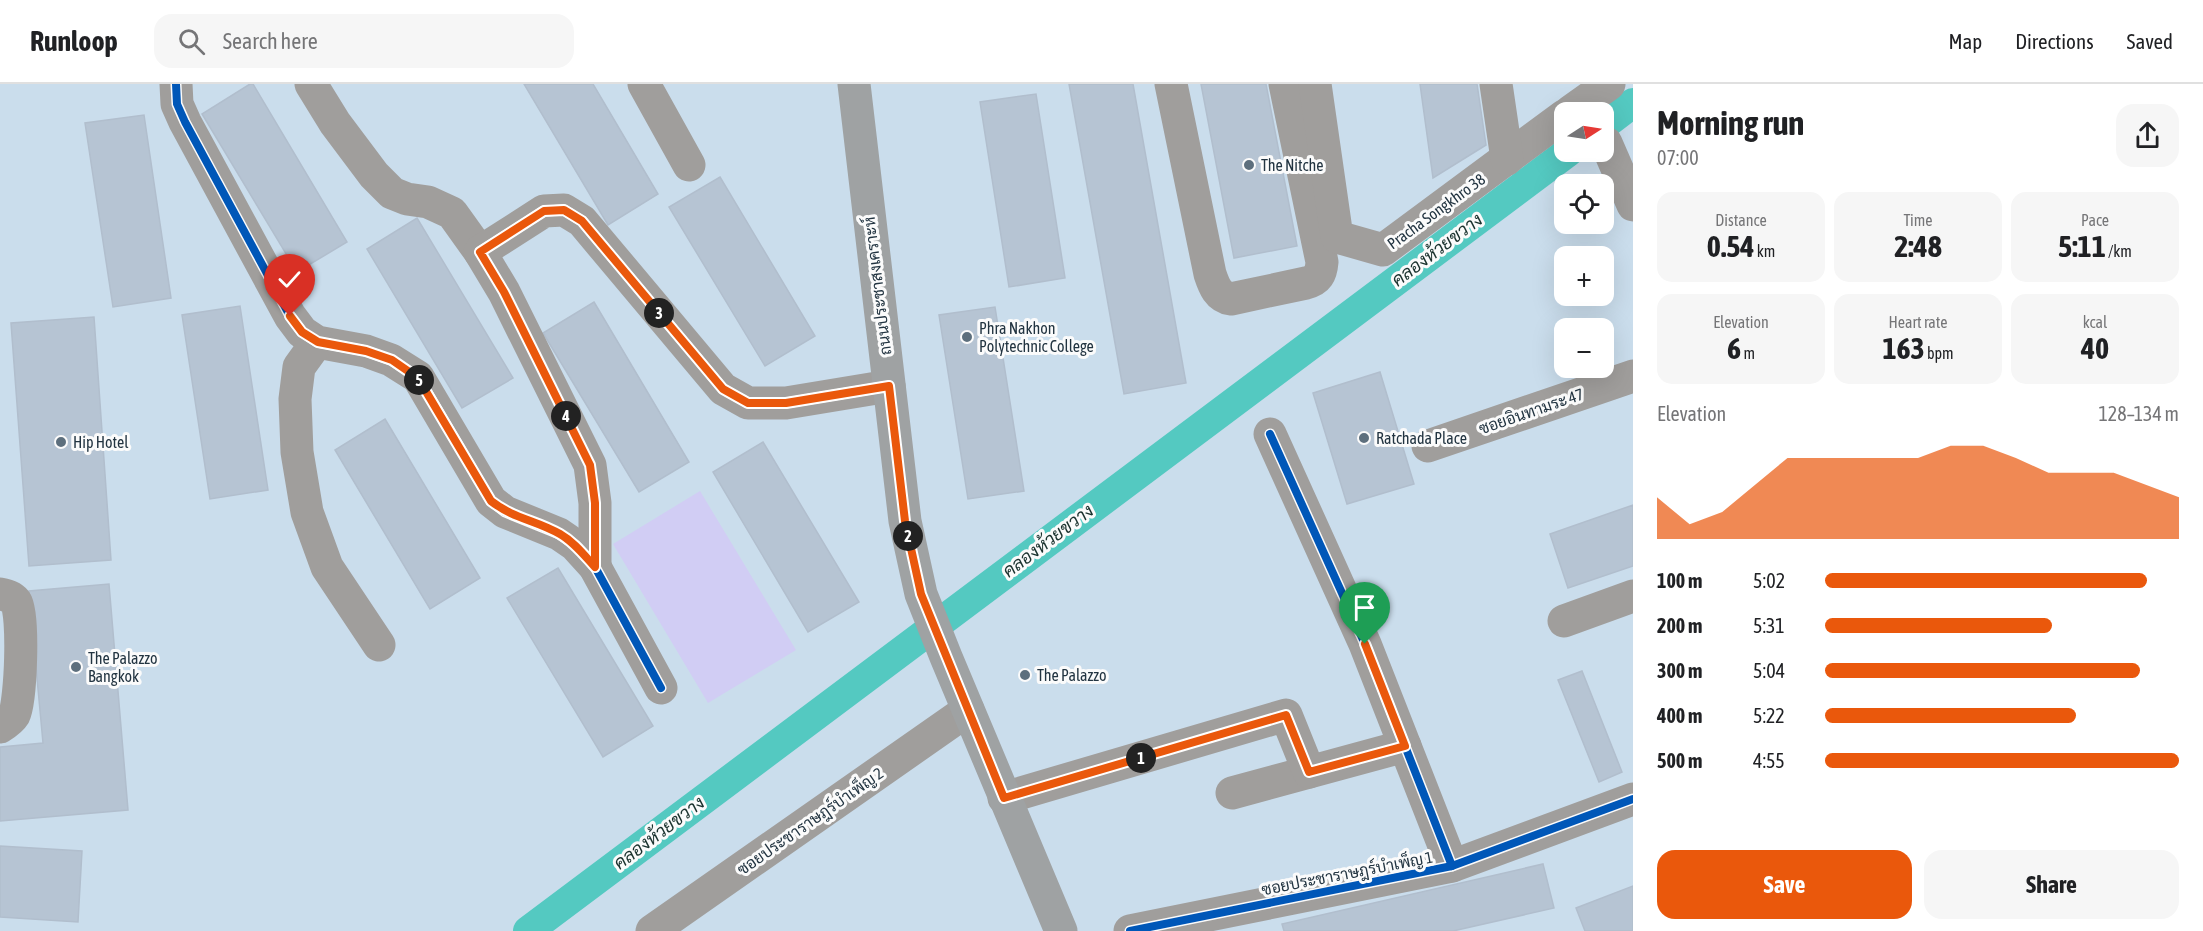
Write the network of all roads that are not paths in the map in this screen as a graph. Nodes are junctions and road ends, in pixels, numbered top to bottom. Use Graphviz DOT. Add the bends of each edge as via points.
graph roads {
  1 [pos="177,84"];
  2 [pos="310,84"];
  3 [pos="644,84"];
  4 [pos="854,84"];
  5 [pos="1170,84"];
  6 [pos="1285,84"];
  7 [pos="1315,84"];
  8 [pos="1496,84"];
  9 [pos="1609,84"];
  10 [pos="1584,102"];
  11 [pos="1554,124"];
  12 [pos="1507,159"];
  13 [pos="1614,161"];
  14 [pos="689,165"];
  15 [pos="1633,205"];
  16 [pos="480,252"];
  17 [pos="318,342"];
  18 [pos="1633,376"];
  19 [pos="889,386"];
  20 [pos="1270,434"];
  21 [pos="1428,446"];
  22 [pos="595,567"];
  23 [pos="0,594"];
  24 [pos="1633,596"];
  25 [pos="1564,621"];
  26 [pos="379,645"];
  27 [pos="661,688"];
  28 [pos="968,710"];
  29 [pos="0,727"];
  30 [pos="1405,746"];
  31 [pos="1309,772"];
  32 [pos="1232,793"];
  33 [pos="1004,798"];
  34 [pos="1633,799"];
  35 [pos="1452,866"];
  36 [pos="652,931"];
  37 [pos="1061,931"];
  38 [pos="1130,931"];
  1 -- 17 [label="street" via="177,104 185,122 290,316 302,332"];
  2 -- 16 [label="street" via="374,175 392,193 452,213"];
  3 -- 14 [label="street"];
  4 -- 19 [label="main road, ถนนประชาสงเคราะห์"];
  5 -- 6 [label="street" via="1210,274 1218,292 1231,299 1306,283 1321,272"];
  7 -- 12 [label="street, Pracha Songkhro 38" via="1337,237 1383,250"];
  8 -- 12 [label="street"];
  9 -- 10 [label="street"];
  11 -- 12 [label="street, Pracha Songkhro 38"];
  13 -- 15 [label="street"];
  16 -- 19 [label="street" via="544,211 564,210 582,221 723,389 748,403 786,403"];
  16 -- 22 [label="street" via="590,465 595,503"];
  17 -- 22 [label="street" via="392,360 418,378 491,501 505,512 559,534"];
  17 -- 26 [label="street" via="299,367 295,399 297,452 307,512 327,567"];
  18 -- 21 [label="street, ซอยอินทามระ 47"];
  19 -- 28 [label="main road, ถนนประชาสงเคราะห์" via="905,521 921,594"];
  20 -- 30 [label="street" via="1365,644"];
  22 -- 27 [label="street"];
  23 -- 29 [label="street" via="16,602 21,643 16,708 11,719"];
  24 -- 25 [label="street"];
  28 -- 33 [label="main road, ถนนประชาสงเคราะห์"];
  28 -- 36 [label="street, ซอยประชาราษฎร์บำเพ็ญ 2"];
  30 -- 31 [label="street"];
  30 -- 35 [label="street"];
  31 -- 32 [label="street"];
  31 -- 33 [label="street" via="1286,715"];
  33 -- 37 [label="main road, ถนนประชาสงเคราะห์"];
  34 -- 35 [label="street, ซอยประชาราษฎร์บำเพ็ญ 1"];
  35 -- 38 [label="street, ซอยประชาราษฎร์บำเพ็ญ 1"];
}
